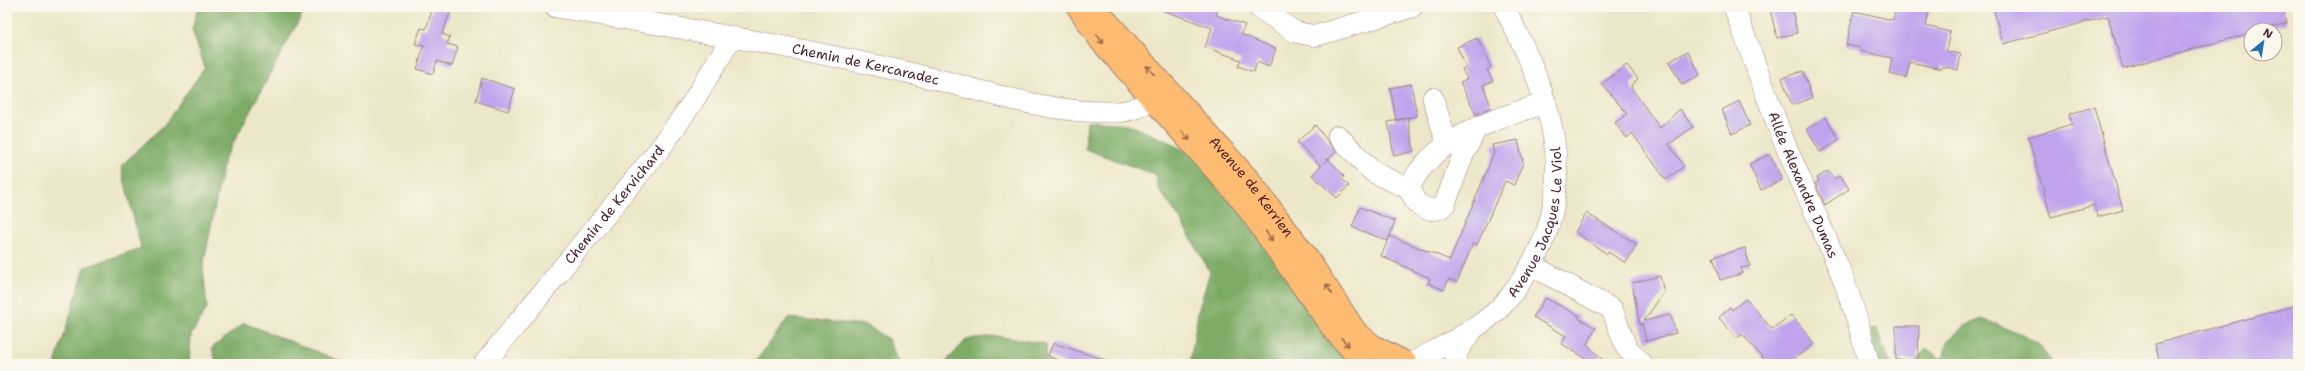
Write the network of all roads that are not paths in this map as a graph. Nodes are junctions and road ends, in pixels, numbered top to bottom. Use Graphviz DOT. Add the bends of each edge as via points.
graph roads {
  1 [pos="556,7"];
  2 [pos="1078,7"];
  3 [pos="1094,7"];
  4 [pos="1258,7"];
  5 [pos="1412,7"];
  6 [pos="1504,7"];
  7 [pos="1734,7"];
  8 [pos="1382,12"];
  9 [pos="732,37"];
  10 [pos="1160,94"];
  11 [pos="1433,98"];
  12 [pos="1546,103"];
  13 [pos="1476,129"];
  14 [pos="1338,136"];
  15 [pos="1447,144"];
  16 [pos="1409,189"];
  17 [pos="1531,265"];
  18 [pos="1470,332"];
  19 [pos="484,364"];
  20 [pos="1364,364"];
  21 [pos="1410,364"];
  22 [pos="1454,364"];
  23 [pos="1642,364"];
  24 [pos="1869,364"];
  1 -- 9 [label="street, Chemin de Kercaradec"];
  2 -- 10 [label="main road, Avenue de Kerrien, one-way" via="1101,41"];
  10 -- 3 [label="main road, Avenue de Kerrien, one-way"];
  4 -- 8 [label="street" via="1295,32 1305,35 1326,34"];
  5 -- 8 [label="street"];
  6 -- 12 [label="street, Avenue Jacques Le Viol" via="1532,62"];
  7 -- 24 [label="street, Allée Alexandre Dumas" via="1782,137 1842,275"];
  9 -- 10 [label="street, Chemin de Kercaradec" via="816,51 1056,108 1116,112 1137,109"];
  9 -- 19 [label="street, Chemin de Kervichard" via="692,103 662,146"];
  10 -- 20 [label="main road, Avenue de Kerrien, one-way" via="1242,200 1333,329"];
  21 -- 10 [label="main road, Avenue de Kerrien, one-way" via="1373,346 1356,332 1306,256 1258,192"];
  11 -- 15 [label="street"];
  12 -- 13 [label="street"];
  12 -- 17 [label="street, Avenue Jacques Le Viol" via="1555,144 1556,184 1548,226"];
  13 -- 15 [label="street"];
  13 -- 16 [label="street" via="1462,158 1448,200 1442,207 1431,210 1417,204"];
  14 -- 16 [label="street" via="1373,172"];
  15 -- 16 [label="street" via="1417,174"];
  17 -- 18 [label="street, Avenue Jacques Le Viol" via="1506,301"];
  17 -- 23 [label="street" via="1612,309 1626,347"];
  18 -- 21 [label="street, Avenue Jacques Le Viol"];
  18 -- 22 [label="street, Avenue Jacques Le Viol"];
}
